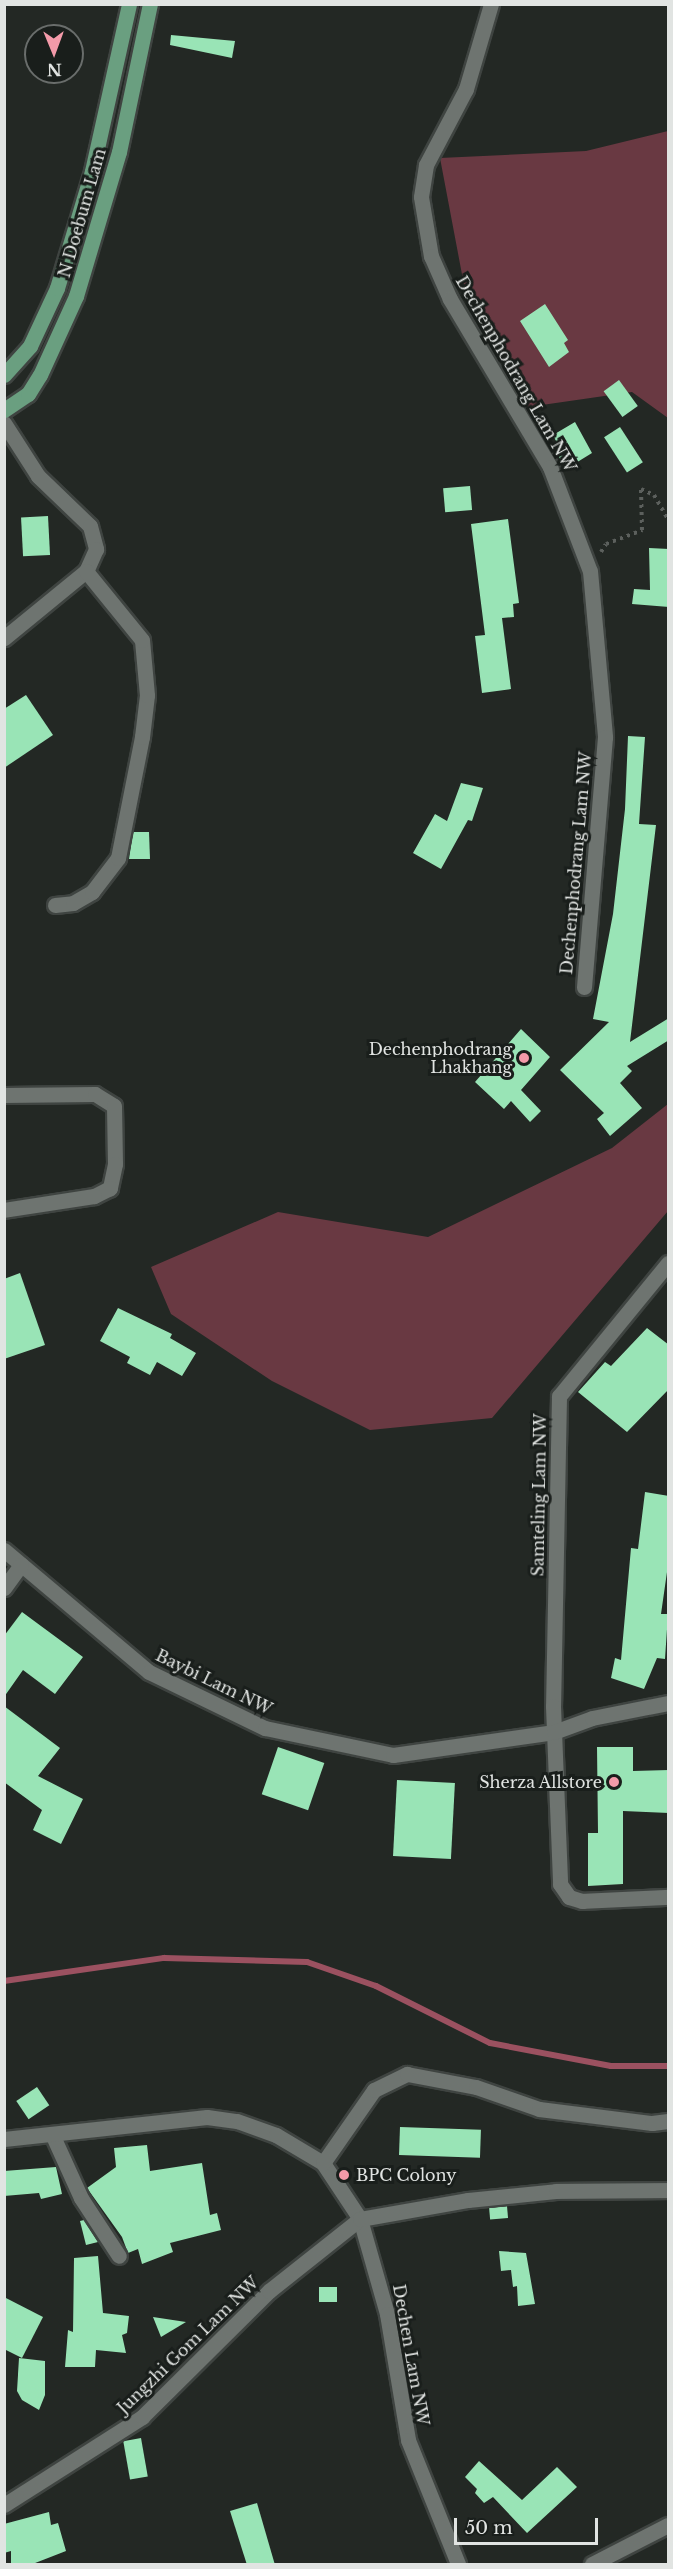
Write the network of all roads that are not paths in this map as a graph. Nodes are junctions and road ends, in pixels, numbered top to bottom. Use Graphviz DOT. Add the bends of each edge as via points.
graph roads {
  1 [pos="129,4"];
  2 [pos="150,4"];
  3 [pos="490,4"];
  4 [pos="4,375"];
  5 [pos="4,410"];
  6 [pos="4,423"];
  7 [pos="86,571"];
  8 [pos="4,638"];
  9 [pos="55,905"];
  10 [pos="584,987"];
  11 [pos="4,1095"];
  12 [pos="4,1210"];
  13 [pos="669,1263"];
  14 [pos="4,1550"];
  15 [pos="21,1565"];
  16 [pos="4,1588"];
  17 [pos="669,1703"];
  18 [pos="554,1732"];
  19 [pos="669,1897"];
  20 [pos="669,2121"];
  21 [pos="52,2134"];
  22 [pos="4,2139"];
  23 [pos="323,2163"];
  24 [pos="669,2190"];
  25 [pos="360,2219"];
  26 [pos="119,2256"];
  27 [pos="4,2505"];
  28 [pos="669,2525"];
  29 [pos="458,2565"];
  30 [pos="592,2565"];
  1 -- 4 [label="main road, N Doebum Lam" via="92,171 57,288 30,346"];
  2 -- 5 [label="main road, N Doebum Lam" via="119,152 76,296 40,375 27,394"];
  3 -- 10 [label="street, Dechenphodrang Lam NW" via="466,89 426,165 421,198 431,256 450,299 550,467 590,571 603,681 605,738"];
  6 -- 7 [label="street" via="38,476 90,526 96,549"];
  7 -- 8 [label="street"];
  7 -- 9 [label="street" via="142,640 147,695 117,858 92,892 73,903"];
  11 -- 12 [label="street" via="95,1094 114,1107 115,1164 110,1188 94,1196"];
  13 -- 18 [label="street, Samteling Lam NW" via="559,1396"];
  14 -- 15 [label="street, Baybi Lam NW"];
  15 -- 16 [label="street"];
  15 -- 18 [label="street, Baybi Lam NW" via="149,1672 265,1728 393,1755"];
  17 -- 18 [label="street, Baybi Lam NW" via="592,1718"];
  18 -- 19 [label="street, Samteling Lam NW" via="560,1884 568,1897 582,1901"];
  20 -- 23 [label="street" via="652,2123 539,2109 476,2087 407,2074 374,2091"];
  21 -- 22 [label="street, Dechen Lam NW"];
  21 -- 23 [label="street, Dechen Lam NW" via="207,2117 237,2121 276,2135"];
  21 -- 26 [label="street" via="81,2198"];
  23 -- 25 [label="street, Dechen Lam NW"];
  24 -- 25 [label="street" via="556,2191 468,2200"];
  25 -- 27 [label="street, Jungzhi Gom Lam NW" via="269,2291 142,2417"];
  25 -- 29 [label="street, Dechen Lam NW" via="387,2314 408,2440"];
  28 -- 30 [label="street"];
}
